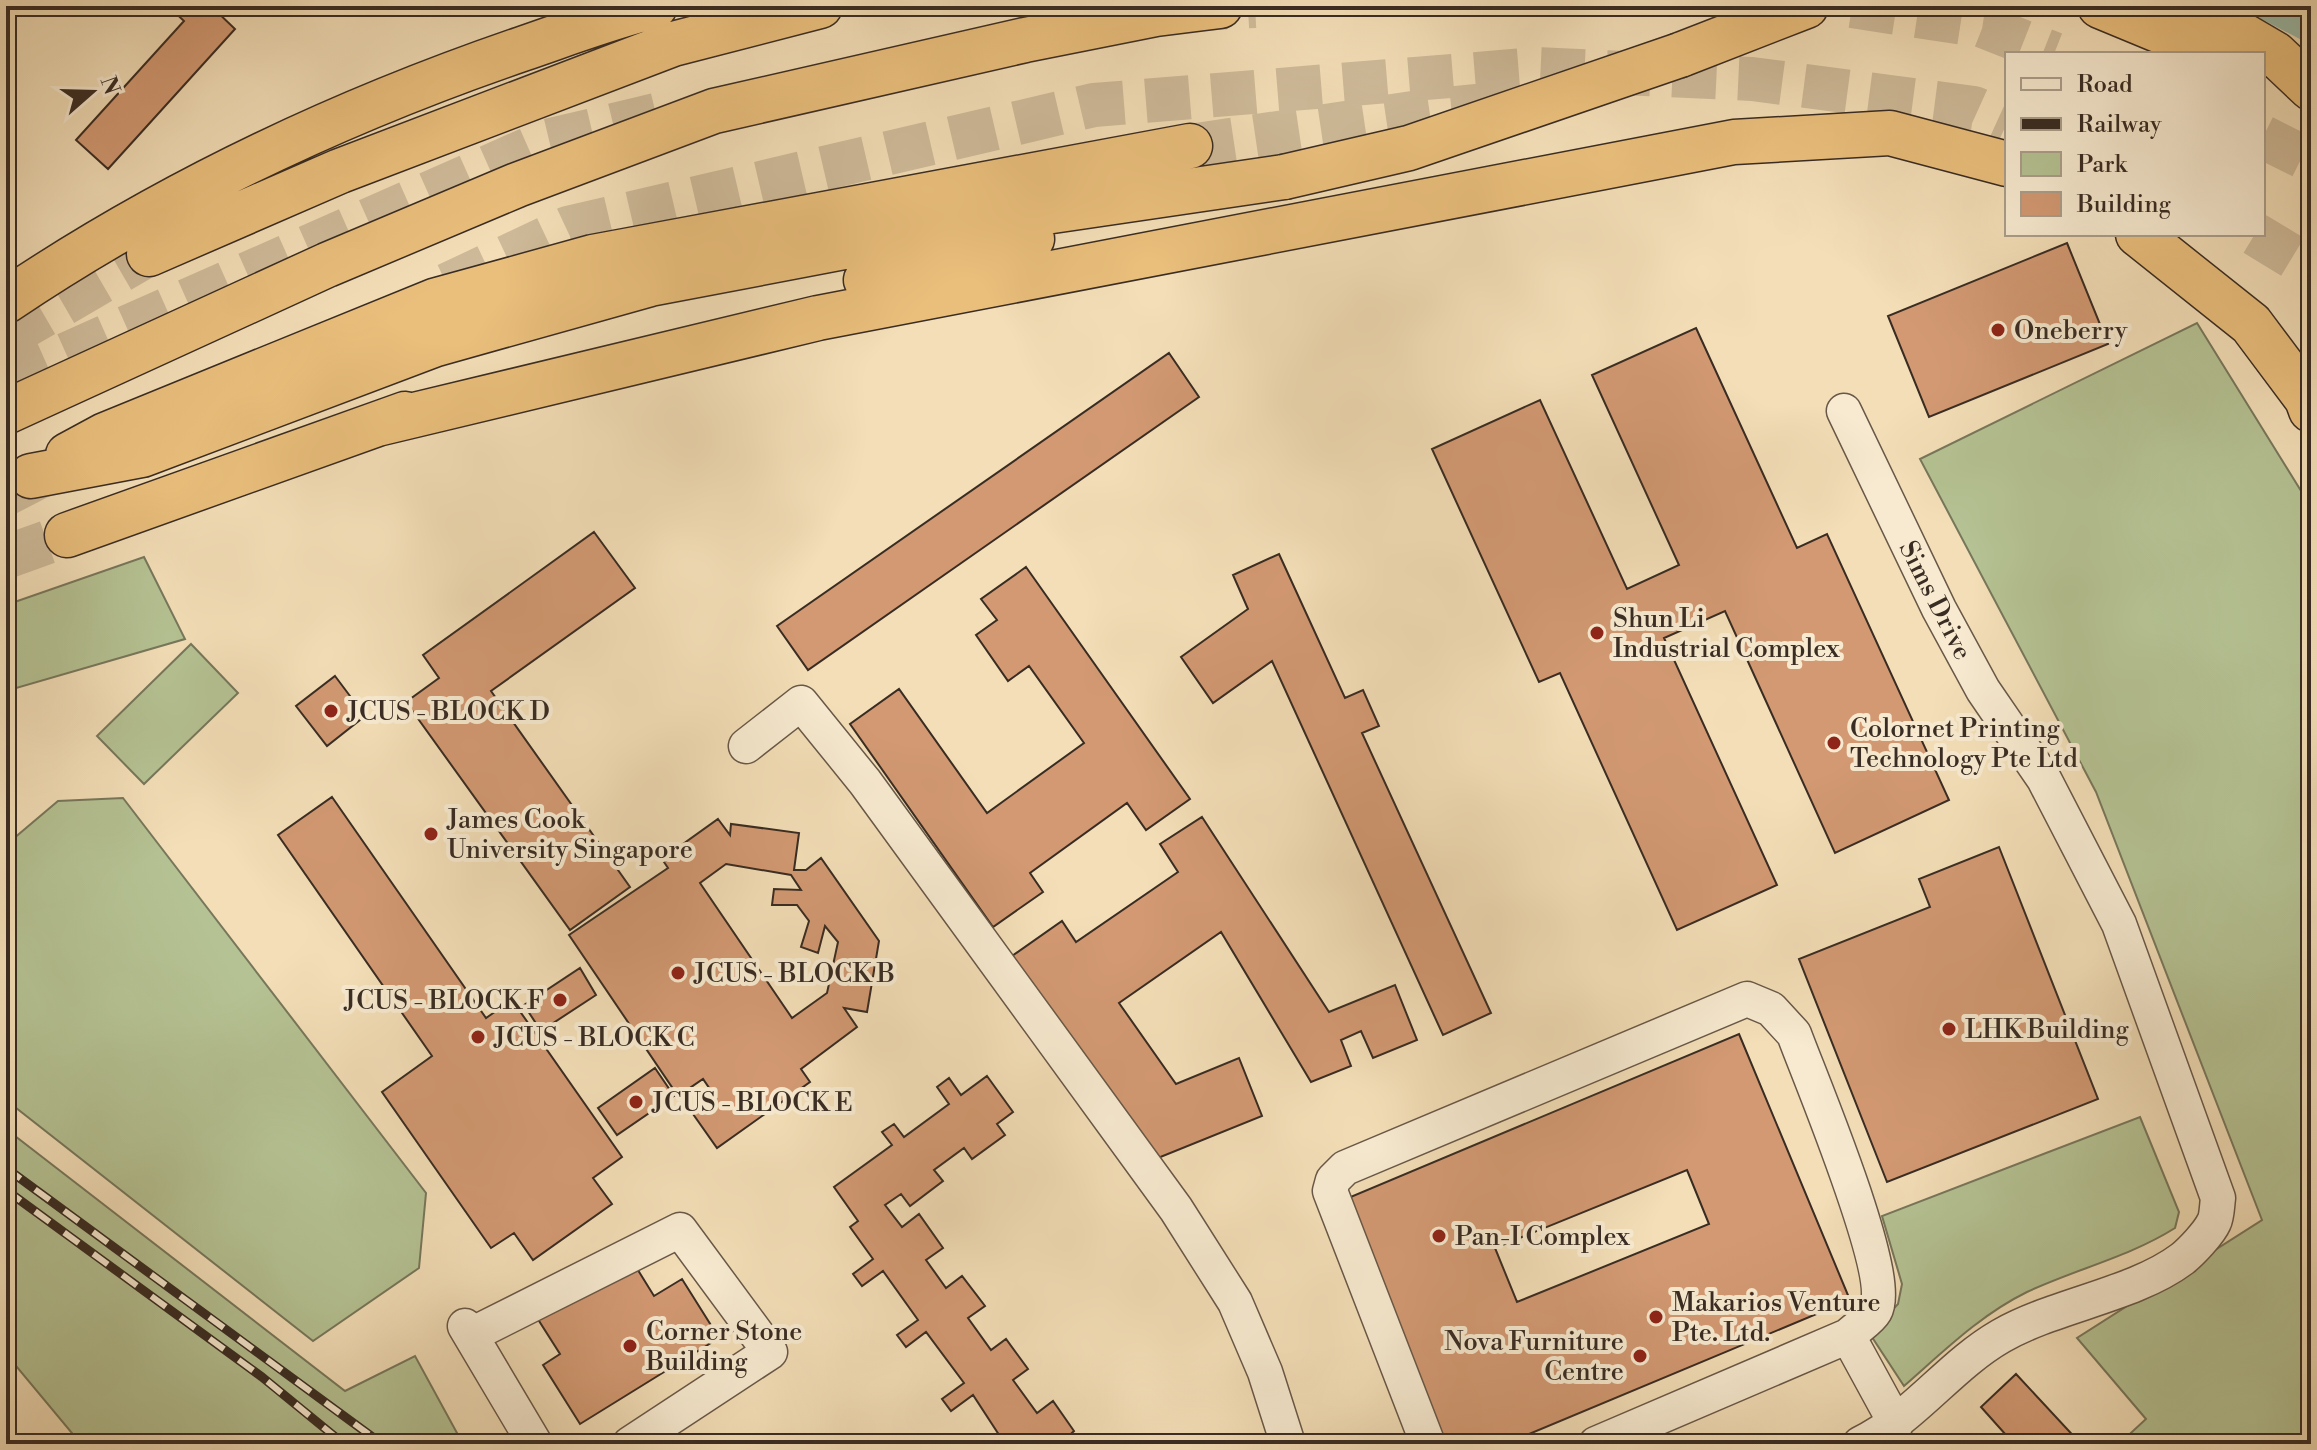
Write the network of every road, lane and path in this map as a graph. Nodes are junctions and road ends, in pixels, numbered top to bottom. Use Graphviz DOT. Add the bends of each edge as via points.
graph roads {
  1 [pos="655,6"];
  2 [pos="820,6"];
  3 [pos="1220,6"];
  4 [pos="1806,6"];
  5 [pos="2100,6"];
  6 [pos="2193,6"];
  7 [pos="2211,52"];
  8 [pos="2286,83"];
  9 [pos="1190,146"];
  10 [pos="2005,163"];
  11 [pos="1199,189"];
  12 [pos="2141,236"];
  13 [pos="149,254"];
  14 [pos="6,301"];
  15 [pos="2311,410"];
  16 [pos="1844,411"];
  17 [pos="6,412"];
  18 [pos="377,424"];
  19 [pos="18,482"];
  20 [pos="67,535"];
  21 [pos="746,746"];
  22 [pos="1848,1336"];
  23 [pos="1878,1437"];
  24 [pos="535,1444"];
  25 [pos="630,1444"];
  26 [pos="1288,1444"];
  27 [pos="1428,1444"];
  28 [pos="1596,1444"];
  1 -- 14 [label="highway" via="425,82 226,172 74,255"];
  2 -- 13 [label="highway" via="673,44 340,171"];
  3 -- 17 [label="highway" via="1025,40 714,111 429,222"];
  4 -- 11 [label="highway, bridge" via="1765,25 1409,148 1284,177"];
  5 -- 7 [label="highway"];
  6 -- 8 [label="highway" via="2275,54"];
  9 -- 19 [label="highway" via="593,257 434,301 105,435"];
  10 -- 18 [label="highway" via="1890,133 1734,142 818,318"];
  11 -- 18 [label="highway" via="1126,215 547,360"];
  11 -- 19 [label="highway" via="970,223 650,284 436,344 142,455"];
  12 -- 15 [label="highway" via="2251,324"];
  16 -- 23 [label="street, Sims Drive" via="1946,623 1983,690 2044,779 2119,924 2218,1198 2214,1222 2182,1259 1999,1337"];
  18 -- 20 [label="highway"];
  21 -- 26 [label="street" via="801,703 865,782 1176,1209 1235,1302"];
  22 -- 23 [label="street"];
  22 -- 27 [label="street" via="1876,1310 1880,1285 1868,1236 1794,1034 1771,1009 1747,999 1345,1168 1333,1180 1330,1191"];
  22 -- 28 [label="street"];
  24 -- 25 [label="street" via="468,1330 680,1230 770,1352"];
}
